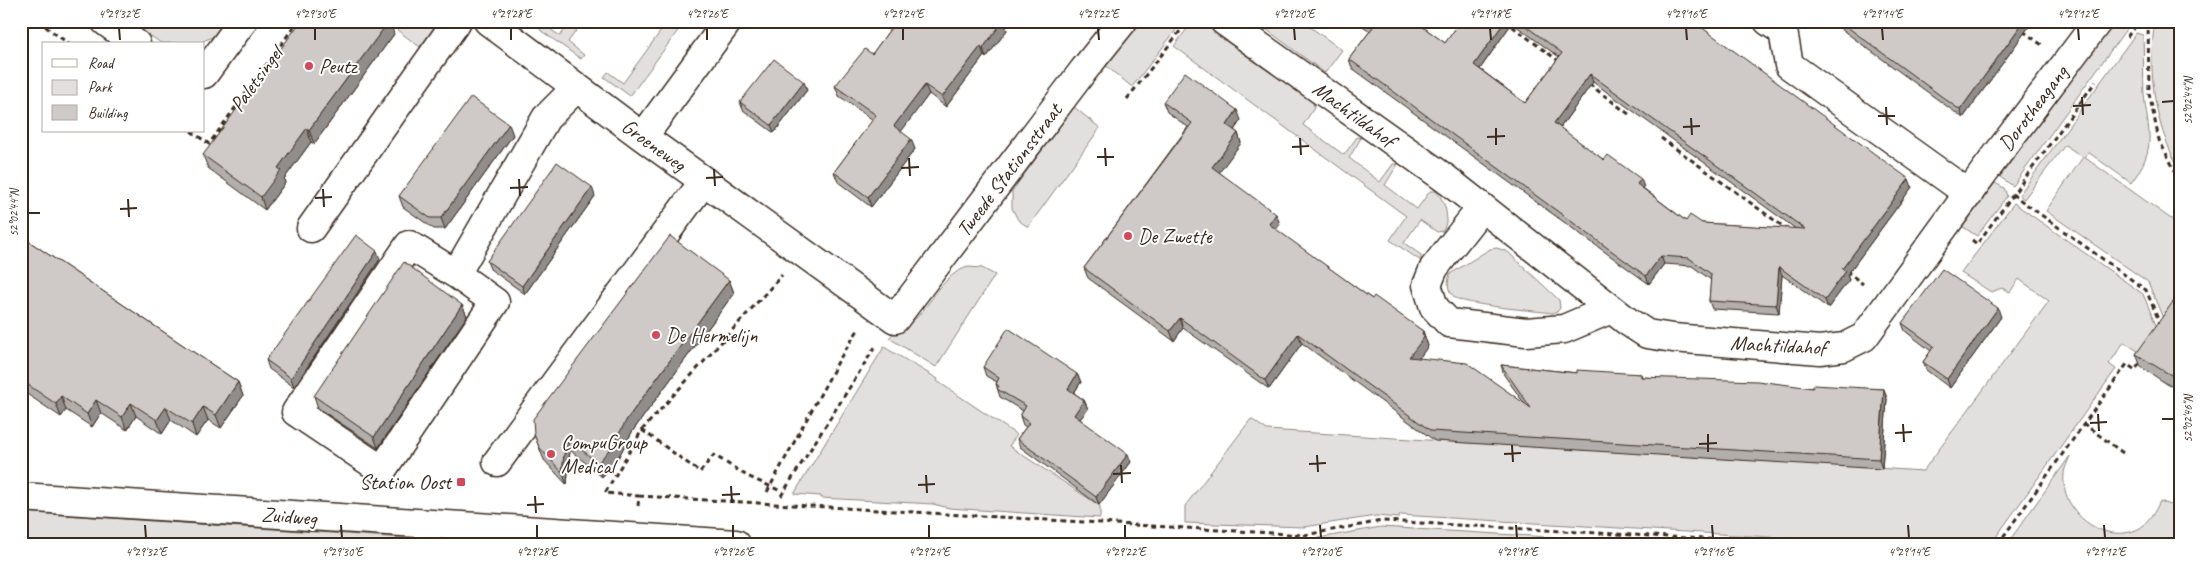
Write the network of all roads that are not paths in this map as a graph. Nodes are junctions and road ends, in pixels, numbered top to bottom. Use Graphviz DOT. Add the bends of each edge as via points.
graph roads {
  1 [pos="106,21"];
  2 [pos="242,21"];
  3 [pos="457,21"];
  4 [pos="488,21"];
  5 [pos="728,21"];
  6 [pos="1123,21"];
  7 [pos="1224,21"];
  8 [pos="1768,21"];
  9 [pos="2098,21"];
  10 [pos="133,42"];
  11 [pos="205,73"];
  12 [pos="576,88"];
  13 [pos="643,137"];
  14 [pos="704,180"];
  15 [pos="1968,194"];
  16 [pos="1482,207"];
  17 [pos="311,228"];
  18 [pos="456,274"];
  19 [pos="1611,309"];
  20 [pos="895,319"];
  21 [pos="497,462"];
  22 [pos="21,498"];
  23 [pos="736,544"];
  1 -- 10 [label="street"];
  2 -- 11 [label="street, Paletsingel"];
  3 -- 17 [label="street"];
  4 -- 12 [label="street, Groeneweg"];
  5 -- 13 [label="street"];
  6 -- 20 [label="street, Tweede Stationsstraat"];
  7 -- 16 [label="street, Machtildahof"];
  8 -- 15 [label="street" via="1783,31 1789,65"];
  9 -- 15 [label="street, Dorotheagang"];
  12 -- 13 [label="street, Groeneweg"];
  12 -- 18 [label="street" via="546,118"];
  13 -- 14 [label="street, Groeneweg"];
  14 -- 20 [label="street, Groeneweg"];
  14 -- 21 [label="street"];
  15 -- 19 [label="street, Machtildahof" via="1864,337 1844,347 1820,350 1647,334"];
  16 -- 19 [label="street, Machtildahof"];
  16 -- 19 [label="street" via="1434,268 1427,284 1434,307 1450,323 1526,332 1564,329"];
  18 -- 18 [label="street" via="409,245 296,412 382,470 495,302"];
  22 -- 23 [label="street, Zuidweg"];
}
